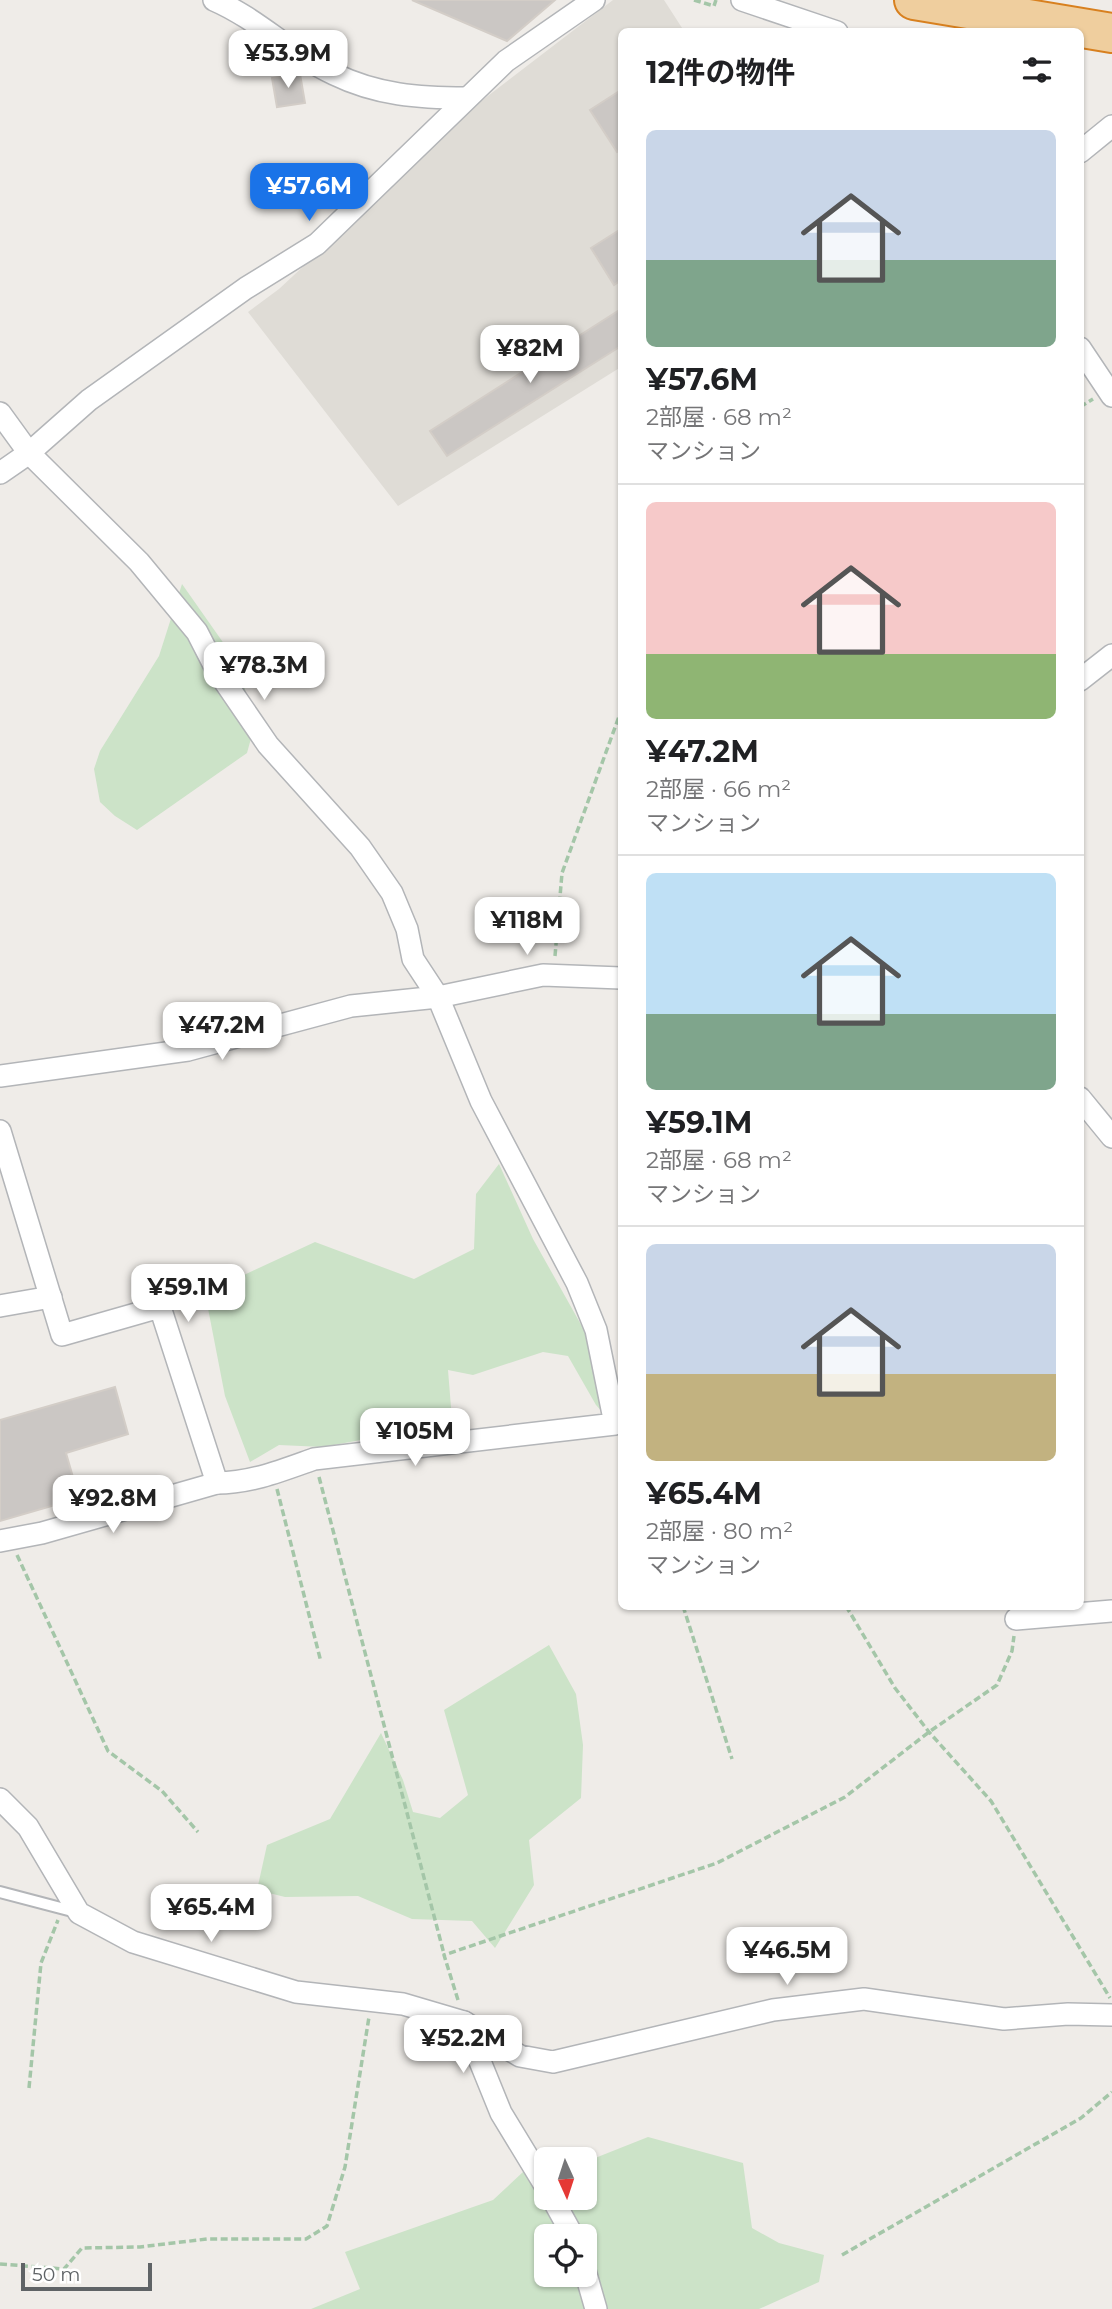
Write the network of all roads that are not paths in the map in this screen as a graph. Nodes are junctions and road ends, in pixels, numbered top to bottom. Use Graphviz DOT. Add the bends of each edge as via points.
graph roads {
  1 [pos="214,0"];
  2 [pos="594,0"];
  3 [pos="742,0"];
  4 [pos="914,0"];
  5 [pos="1112,9"];
  6 [pos="1060,23"];
  7 [pos="825,28"];
  8 [pos="1112,33"];
  9 [pos="1084,34"];
  10 [pos="1112,46"];
  11 [pos="466,98"];
  12 [pos="1112,126"];
  13 [pos="1084,149"];
  14 [pos="1084,354"];
  15 [pos="1112,396"];
  16 [pos="0,413"];
  17 [pos="29,453"];
  18 [pos="0,473"];
  19 [pos="1112,655"];
  20 [pos="1084,677"];
  21 [pos="618,978"];
  22 [pos="438,997"];
  23 [pos="0,1076"];
  24 [pos="1084,1103"];
  25 [pos="0,1130"];
  26 [pos="1112,1137"];
  27 [pos="51,1297"];
  28 [pos="0,1307"];
  29 [pos="217,1483"];
  30 [pos="5,1541"];
  31 [pos="1112,1611"];
  32 [pos="1016,1619"];
  33 [pos="0,1799"];
  34 [pos="0,1892"];
  35 [pos="71,1910"];
  36 [pos="1112,2015"];
  37 [pos="464,2022"];
  38 [pos="534,2167"];
  39 [pos="590,2287"];
  40 [pos="596,2309"];
  1 -- 11 [label="street" via="241,12 333,74 384,93"];
  2 -- 11 [label="street" via="506,61"];
  3 -- 7 [label="street"];
  4 -- 6 [label="highway"];
  5 -- 6 [label="highway"];
  6 -- 8 [label="highway"];
  9 -- 10 [label="highway"];
  11 -- 17 [label="street" via="317,244 246,288 100,392"];
  12 -- 13 [label="street"];
  14 -- 15 [label="street"];
  16 -- 17 [label="street"];
  17 -- 18 [label="street"];
  17 -- 22 [label="street" via="139,562 197,632 216,669 268,745 360,847 391,893 407,929 413,959"];
  19 -- 20 [label="street"];
  21 -- 22 [label="street" via="543,975"];
  22 -- 23 [label="street" via="351,1006 188,1050"];
  22 -- 29 [label="street" via="481,1101 577,1283 596,1329 615,1424 314,1458 273,1474"];
  24 -- 26 [label="street"];
  25 -- 27 [label="street"];
  27 -- 28 [label="street"];
  27 -- 29 [label="street" via="62,1335 160,1307"];
  29 -- 30 [label="street"];
  31 -- 32 [label="street"];
  33 -- 35 [label="street" via="29,1827"];
  34 -- 35 [label="lane"];
  35 -- 37 [label="street" via="133,1942 296,1992 404,2004"];
  36 -- 37 [label="street" via="1004,2020 864,1999 773,2010 553,2062 520,2056"];
  37 -- 38 [label="street" via="502,2113"];
  39 -- 40 [label="street"];
}
